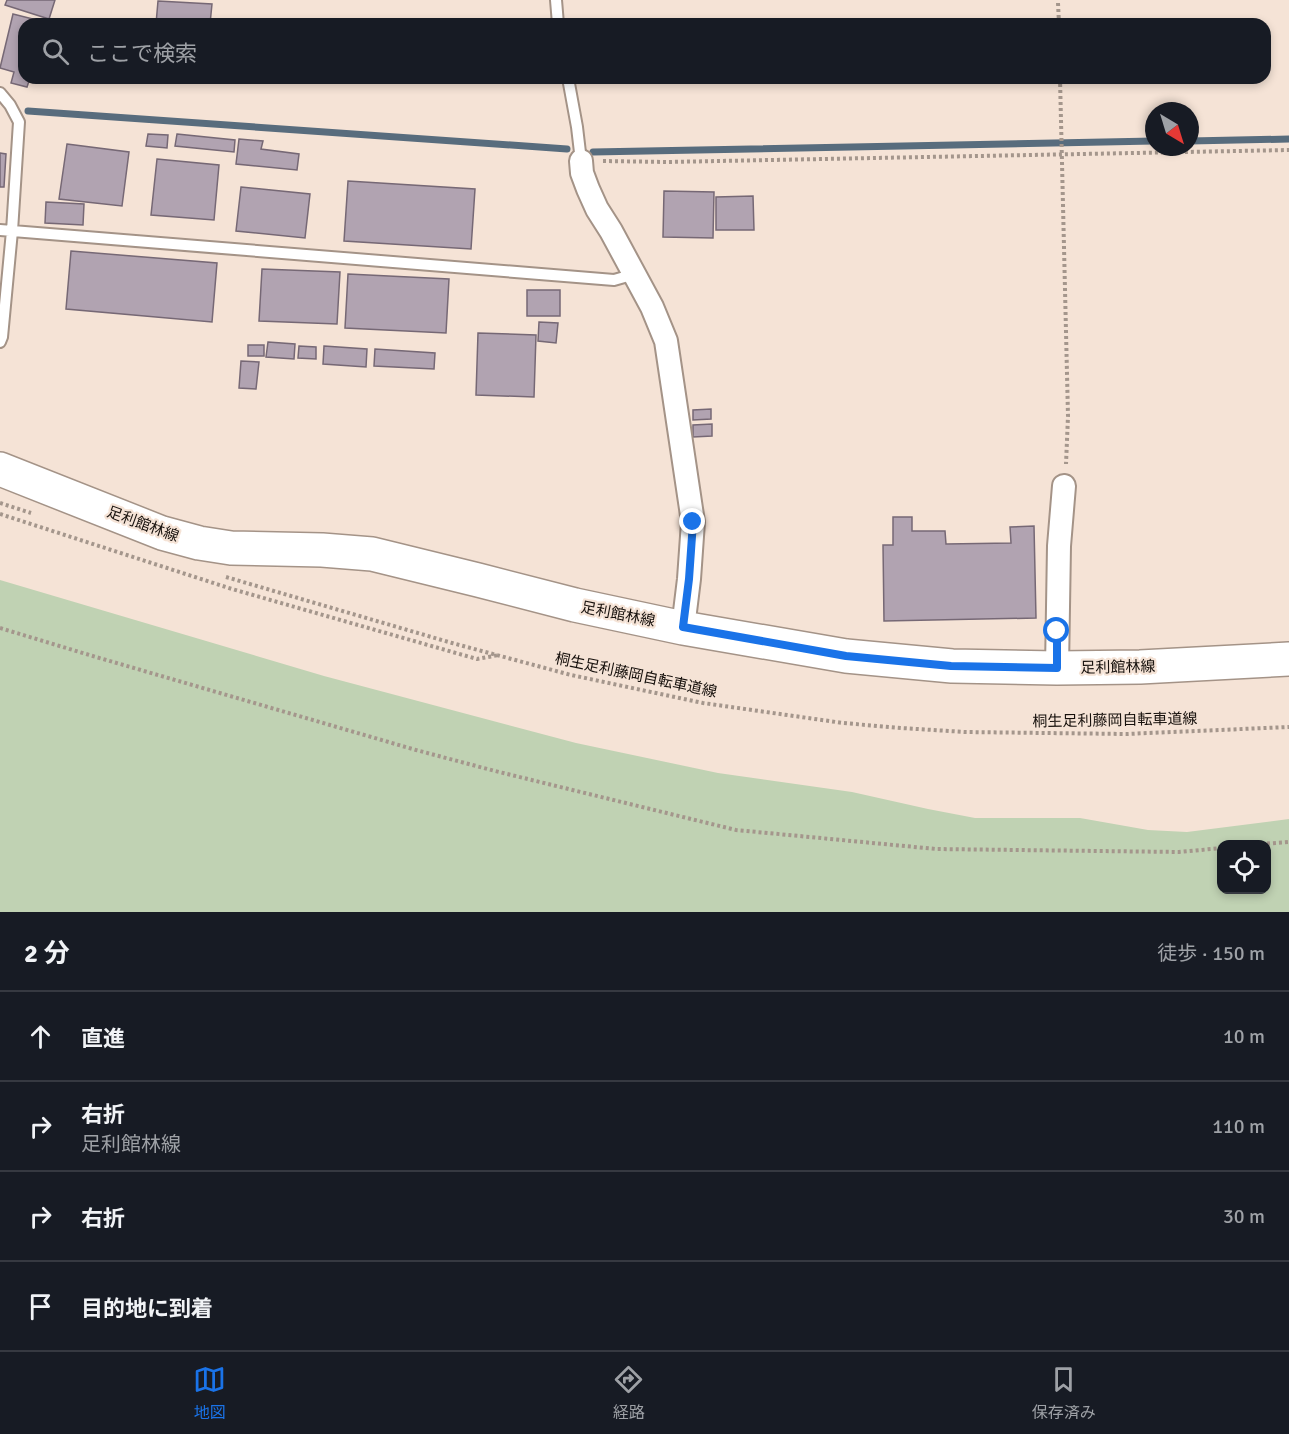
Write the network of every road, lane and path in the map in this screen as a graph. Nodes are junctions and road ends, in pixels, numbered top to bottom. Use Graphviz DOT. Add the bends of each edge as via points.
graph roads {
  1 [pos="556,0"];
  2 [pos="1058,3"];
  3 [pos="558,18"];
  4 [pos="1059,18"];
  5 [pos="568,84"];
  6 [pos="1060,84"];
  7 [pos="0,93"];
  8 [pos="1289,150"];
  9 [pos="1062,155"];
  10 [pos="581,161"];
  11 [pos="0,230"];
  12 [pos="12,231"];
  13 [pos="634,274"];
  14 [pos="0,342"];
  15 [pos="0,469"];
  16 [pos="1064,486"];
  17 [pos="0,503"];
  18 [pos="0,514"];
  19 [pos="39,516"];
  20 [pos="219,574"];
  21 [pos="683,627"];
  22 [pos="0,628"];
  23 [pos="501,655"];
  24 [pos="1289,659"];
  25 [pos="1057,668"];
  26 [pos="1289,727"];
  27 [pos="1289,842"];
  28 [pos="1271,843"];
  29 [pos="1217,848"];
  1 -- 3 [label="lane"];
  2 -- 4 [label="path"];
  5 -- 10 [label="lane"];
  6 -- 9 [label="path"];
  7 -- 12 [label="lane" via="19,122"];
  8 -- 9 [label="path"];
  9 -- 10 [label="path"];
  9 -- 16 [label="path" via="1068,416"];
  10 -- 13 [label="street" via="597,210"];
  11 -- 12 [label="lane"];
  12 -- 13 [label="lane" via="614,280"];
  12 -- 14 [label="lane"];
  13 -- 21 [label="street" via="666,341 693,522"];
  15 -- 21 [label="main road, 足利館林線" via="162,533 199,543 372,554 575,605"];
  16 -- 25 [label="street"];
  17 -- 19 [label="path"];
  18 -- 23 [label="path" via="232,589 466,656 477,659"];
  20 -- 23 [label="path, 桐生足利藤岡自転車道線"];
  21 -- 25 [label="main road, 足利館林線" via="846,656 951,666"];
  22 -- 29 [label="path" via="428,753 735,830 936,849 1179,852"];
  23 -- 26 [label="path, 桐生足利藤岡自転車道線" via="571,675 703,703 843,723 976,732 1126,734"];
  24 -- 25 [label="main road, 足利館林線"];
  27 -- 28 [label="path"];
}
